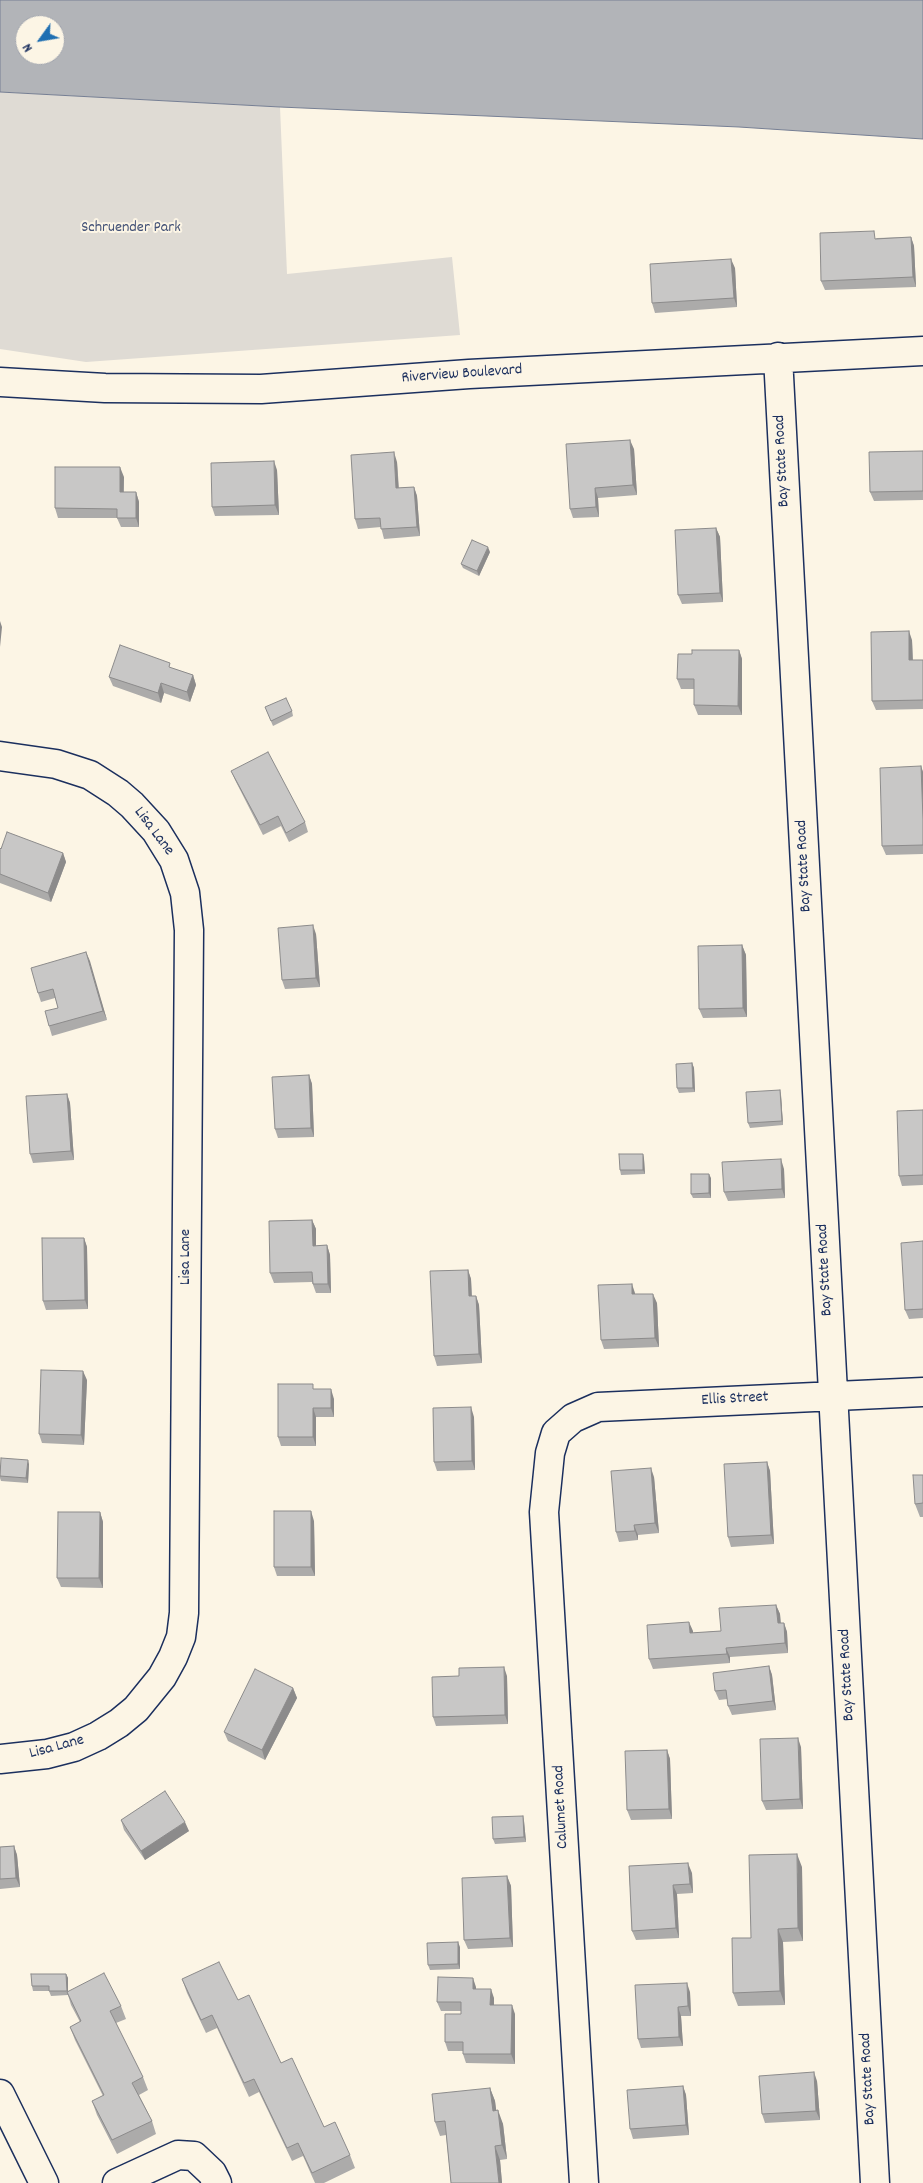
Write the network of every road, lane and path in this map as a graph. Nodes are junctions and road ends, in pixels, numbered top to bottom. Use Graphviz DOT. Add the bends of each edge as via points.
graph roads {
  1 [pos="923,350"];
  2 [pos="778,357"];
  3 [pos="0,382"];
  4 [pos="0,756"];
  5 [pos="923,1392"];
  6 [pos="833,1396"];
  7 [pos="556,1433"];
  8 [pos="0,1758"];
  9 [pos="0,2094"];
  10 [pos="44,2183"];
  11 [pos="117,2183"];
  12 [pos="217,2183"];
  13 [pos="584,2183"];
  14 [pos="875,2183"];
  1 -- 2 [label="street, Riverview Boulevard"];
  2 -- 3 [label="street, Riverview Boulevard" via="261,389 105,388"];
  2 -- 6 [label="street, Bay State Road"];
  4 -- 8 [label="street, Lisa Lane" via="56,764 90,775 132,805 156,831 174,860 185,893 189,930 184,1604 181,1636 158,1683 119,1723 74,1747 47,1754"];
  5 -- 6 [label="street, Ellis Street"];
  6 -- 7 [label="street, Ellis Street" via="598,1407 573,1418"];
  6 -- 14 [label="street, Bay State Road"];
  7 -- 13 [label="street, Calumet Road" via="550,1453 544,1512"];
  9 -- 10 [label="street"];
  11 -- 12 [label="street" via="178,2155 194,2156 212,2173"];
}
